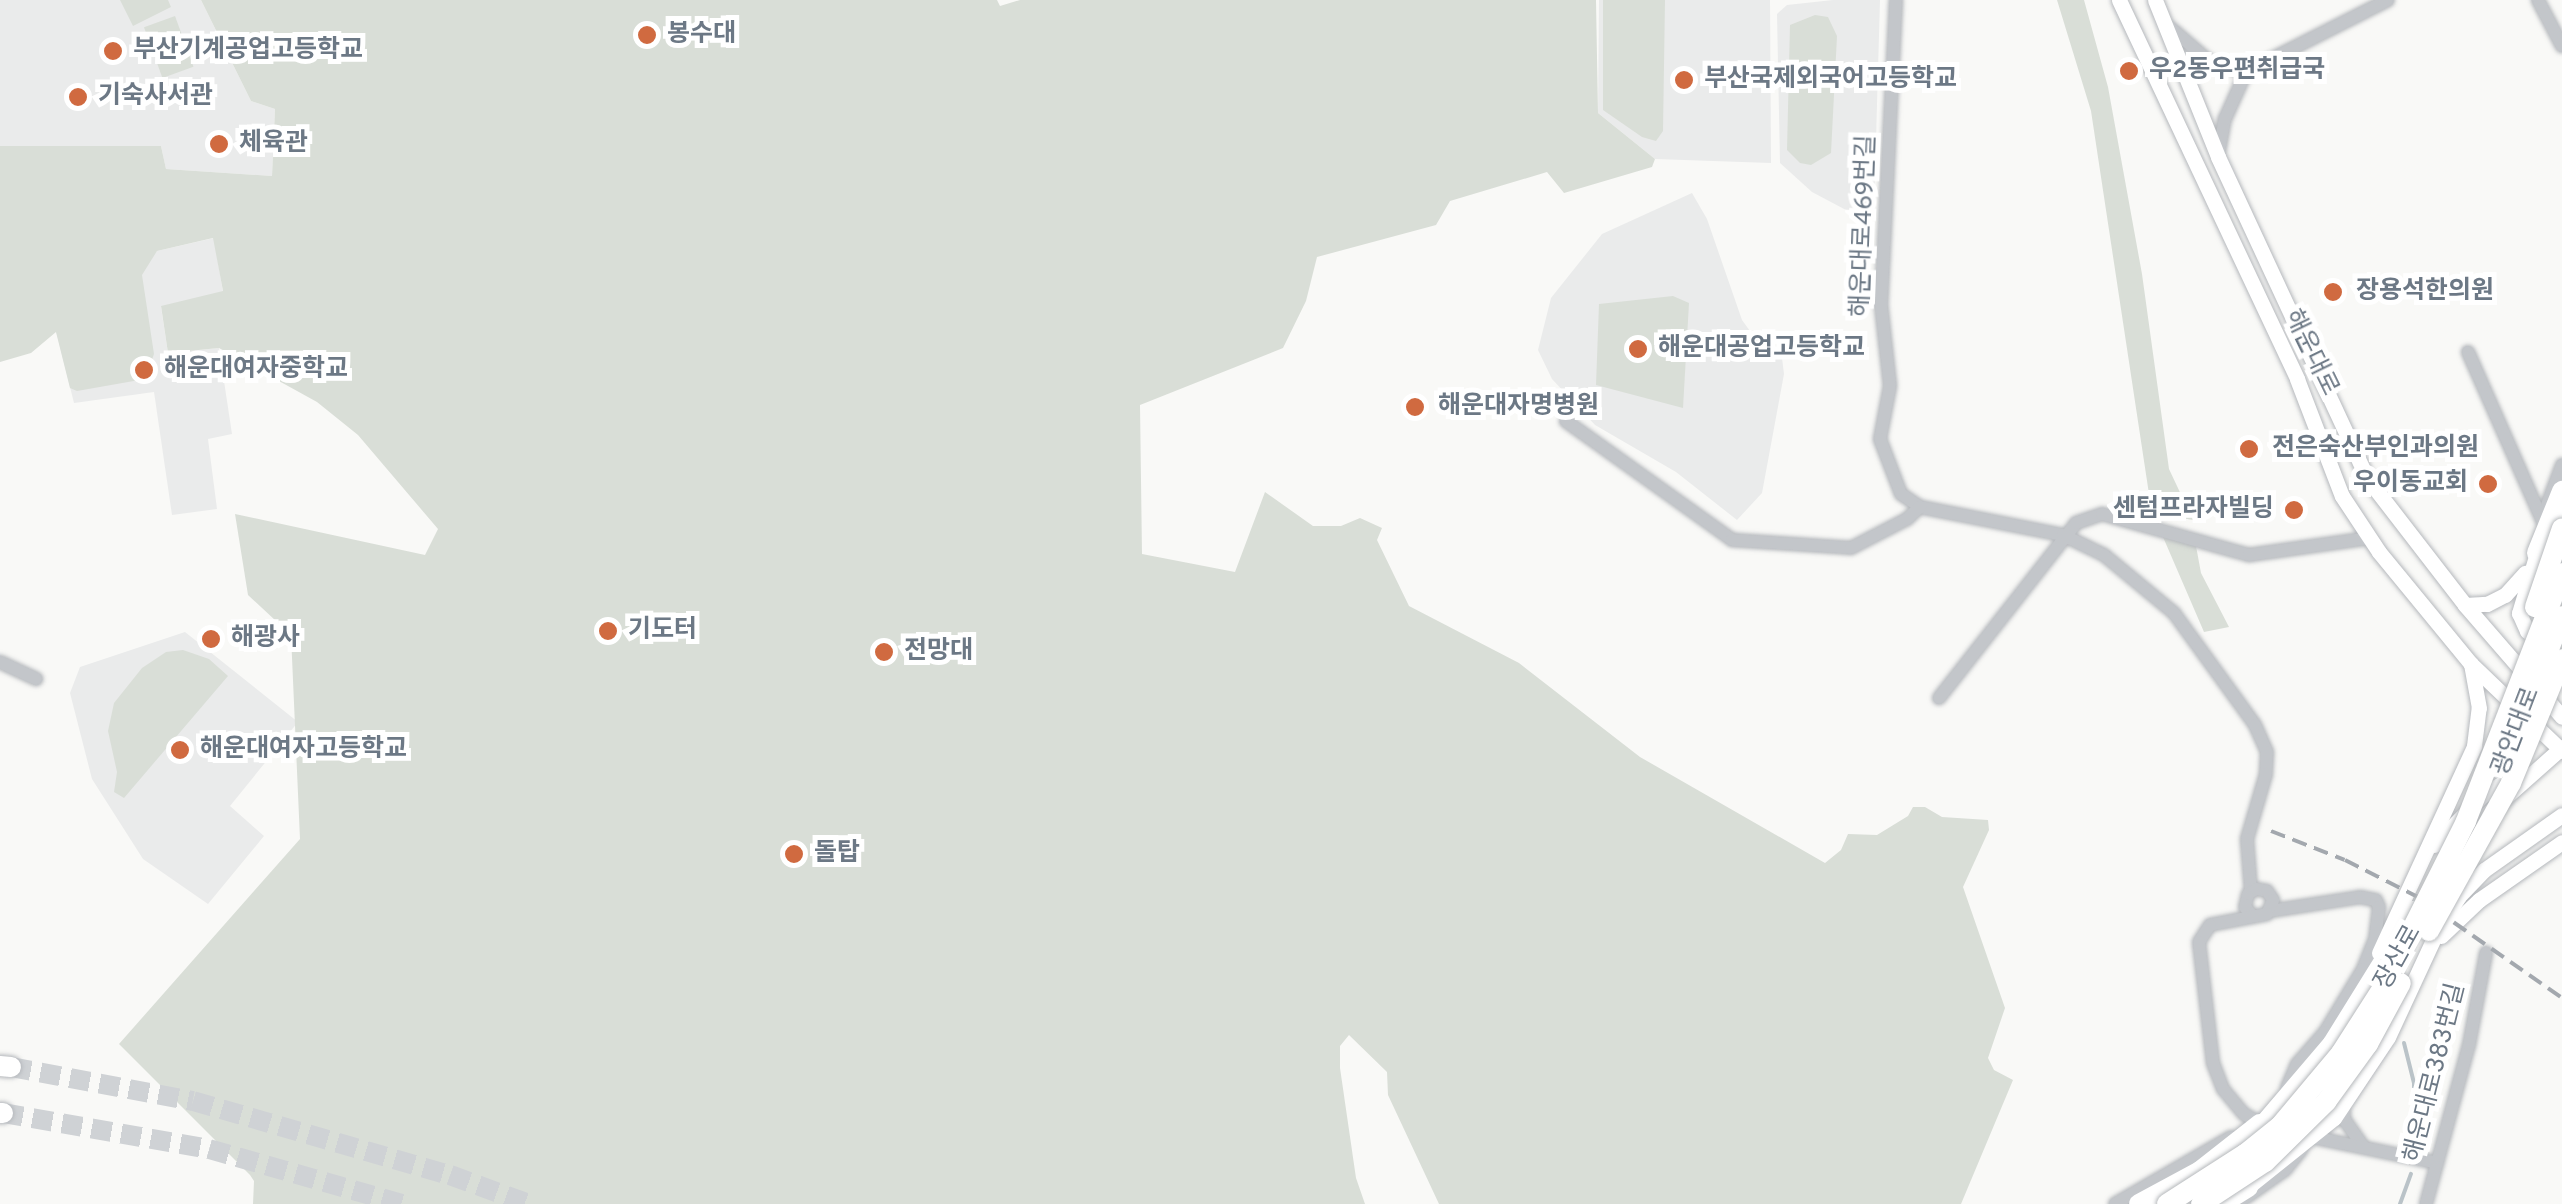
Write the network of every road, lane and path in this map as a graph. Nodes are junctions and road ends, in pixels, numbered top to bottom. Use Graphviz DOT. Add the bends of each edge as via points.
graph roads {
  1 [pos="1896,0"];
  2 [pos="2120,0"];
  3 [pos="2154,0"];
  4 [pos="2388,0"];
  5 [pos="2538,0"];
  6 [pos="2165,23"];
  7 [pos="2562,46"];
  8 [pos="2246,72"];
  9 [pos="2218,157"];
  10 [pos="2468,352"];
  11 [pos="1566,421"];
  12 [pos="2562,466"];
  13 [pos="2562,491"];
  14 [pos="1920,507"];
  15 [pos="2553,525"];
  16 [pos="2062,535"];
  17 [pos="2370,538"];
  18 [pos="2537,552"];
  19 [pos="2562,573"];
  20 [pos="2465,605"];
  21 [pos="2562,618"];
  22 [pos="2532,642"];
  23 [pos="2562,643"];
  24 [pos="2562,660"];
  25 [pos="0,662"];
  26 [pos="2471,664"];
  27 [pos="36,679"];
  28 [pos="2562,685"];
  29 [pos="2541,692"];
  30 [pos="1938,698"];
  31 [pos="2562,716"];
  32 [pos="2561,749"];
  33 [pos="2546,762"];
  34 [pos="2562,814"];
  35 [pos="2562,842"];
  36 [pos="2474,848"];
  37 [pos="2419,863"];
  38 [pos="2250,864"];
  39 [pos="2251,891"];
  40 [pos="2267,891"];
  41 [pos="2270,911"];
  42 [pos="2251,914"];
  43 [pos="2486,953"];
  44 [pos="2426,954"];
  45 [pos="2358,996"];
  46 [pos="2286,1090"];
  47 [pos="2344,1102"];
  48 [pos="2260,1124"];
  49 [pos="2312,1136"];
  50 [pos="2365,1148"];
  51 [pos="2437,1163"];
  52 [pos="2242,1196"];
  53 [pos="2115,1204"];
  54 [pos="2140,1204"];
  55 [pos="2167,1204"];
  56 [pos="2201,1204"];
  57 [pos="2221,1204"];
  58 [pos="2426,1204"];
  1 -- 14 [label="street, 해운대로469번길" via="1882,304 1890,386 1880,439 1901,494"];
  2 -- 17 [label="main road, 해운대로" via="2297,378 2342,496"];
  3 -- 6 [label="main road, 해운대로"];
  4 -- 8 [label="street"];
  5 -- 7 [label="street"];
  6 -- 8 [label="street" via="2210,62"];
  6 -- 9 [label="main road, 해운대로"];
  8 -- 9 [label="street"];
  9 -- 20 [label="main road, 해운대로" via="2368,478"];
  10 -- 15 [label="street"];
  11 -- 14 [label="street" via="1732,540 1850,548"];
  12 -- 15 [label="street"];
  13 -- 18 [label="highway"];
  14 -- 16 [label="street"];
  15 -- 18 [label="street"];
  15 -- 22 [label="highway, bridge"];
  16 -- 17 [label="street" via="2102,514 2250,555"];
  16 -- 30 [label="street"];
  16 -- 38 [label="street" via="2104,556 2174,613 2263,740 2266,774 2247,839"];
  17 -- 26 [label="main road, 해운대로"];
  18 -- 20 [label="main road" via="2505,595"];
  18 -- 21 [label="main road" via="2522,591 2520,624 2535,634"];
  19 -- 22 [label="highway, bridge"];
  20 -- 29 [label="main road, 해운대로"];
  21 -- 36 [label="highway, 광안대로, bridge"];
  22 -- 55 [label="highway, 장산로, bridge" via="2440,879 2341,1053 2280,1126"];
  23 -- 29 [label="main road"];
  24 -- 36 [label="highway, bridge" via="2510,783"];
  25 -- 27 [label="street"];
  26 -- 32 [label="main road, 해운대로"];
  26 -- 37 [label="main road" via="2479,708 2474,746"];
  28 -- 29 [label="main road"];
  29 -- 31 [label="main road, 해운대로"];
  32 -- 33 [label="main road"];
  33 -- 37 [label="main road" via="2482,796"];
  33 -- 45 [label="main road" via="2459,838"];
  34 -- 44 [label="main road" via="2484,870 2440,922"];
  35 -- 44 [label="main road" via="2479,900"];
  36 -- 56 [label="highway, 장산로, bridge" via="2368,1044 2326,1102 2265,1162"];
  37 -- 45 [label="main road"];
  38 -- 39 [label="street"];
  38 -- 40 [label="street"];
  39 -- 40 [label="street"];
  39 -- 42 [label="street" via="2245,902"];
  40 -- 41 [label="street"];
  41 -- 42 [label="street"];
  41 -- 46 [label="street, 장산로" via="2360,897 2379,907 2368,957"];
  42 -- 48 [label="street" via="2210,925 2200,942 2212,1063 2224,1089"];
  43 -- 51 [label="street, 해운대로383번길"];
  44 -- 47 [label="main road" via="2388,1037"];
  45 -- 46 [label="main road" via="2330,1042"];
  46 -- 48 [label="main road"];
  47 -- 49 [label="main road"];
  47 -- 50 [label="street" via="2347,1124"];
  48 -- 49 [label="street"];
  48 -- 53 [label="street"];
  48 -- 54 [label="highway" via="2200,1171"];
  49 -- 50 [label="street"];
  49 -- 52 [label="main road"];
  50 -- 51 [label="street"];
  51 -- 58 [label="street, 해운대로383번길"];
  52 -- 57 [label="highway"];
}
